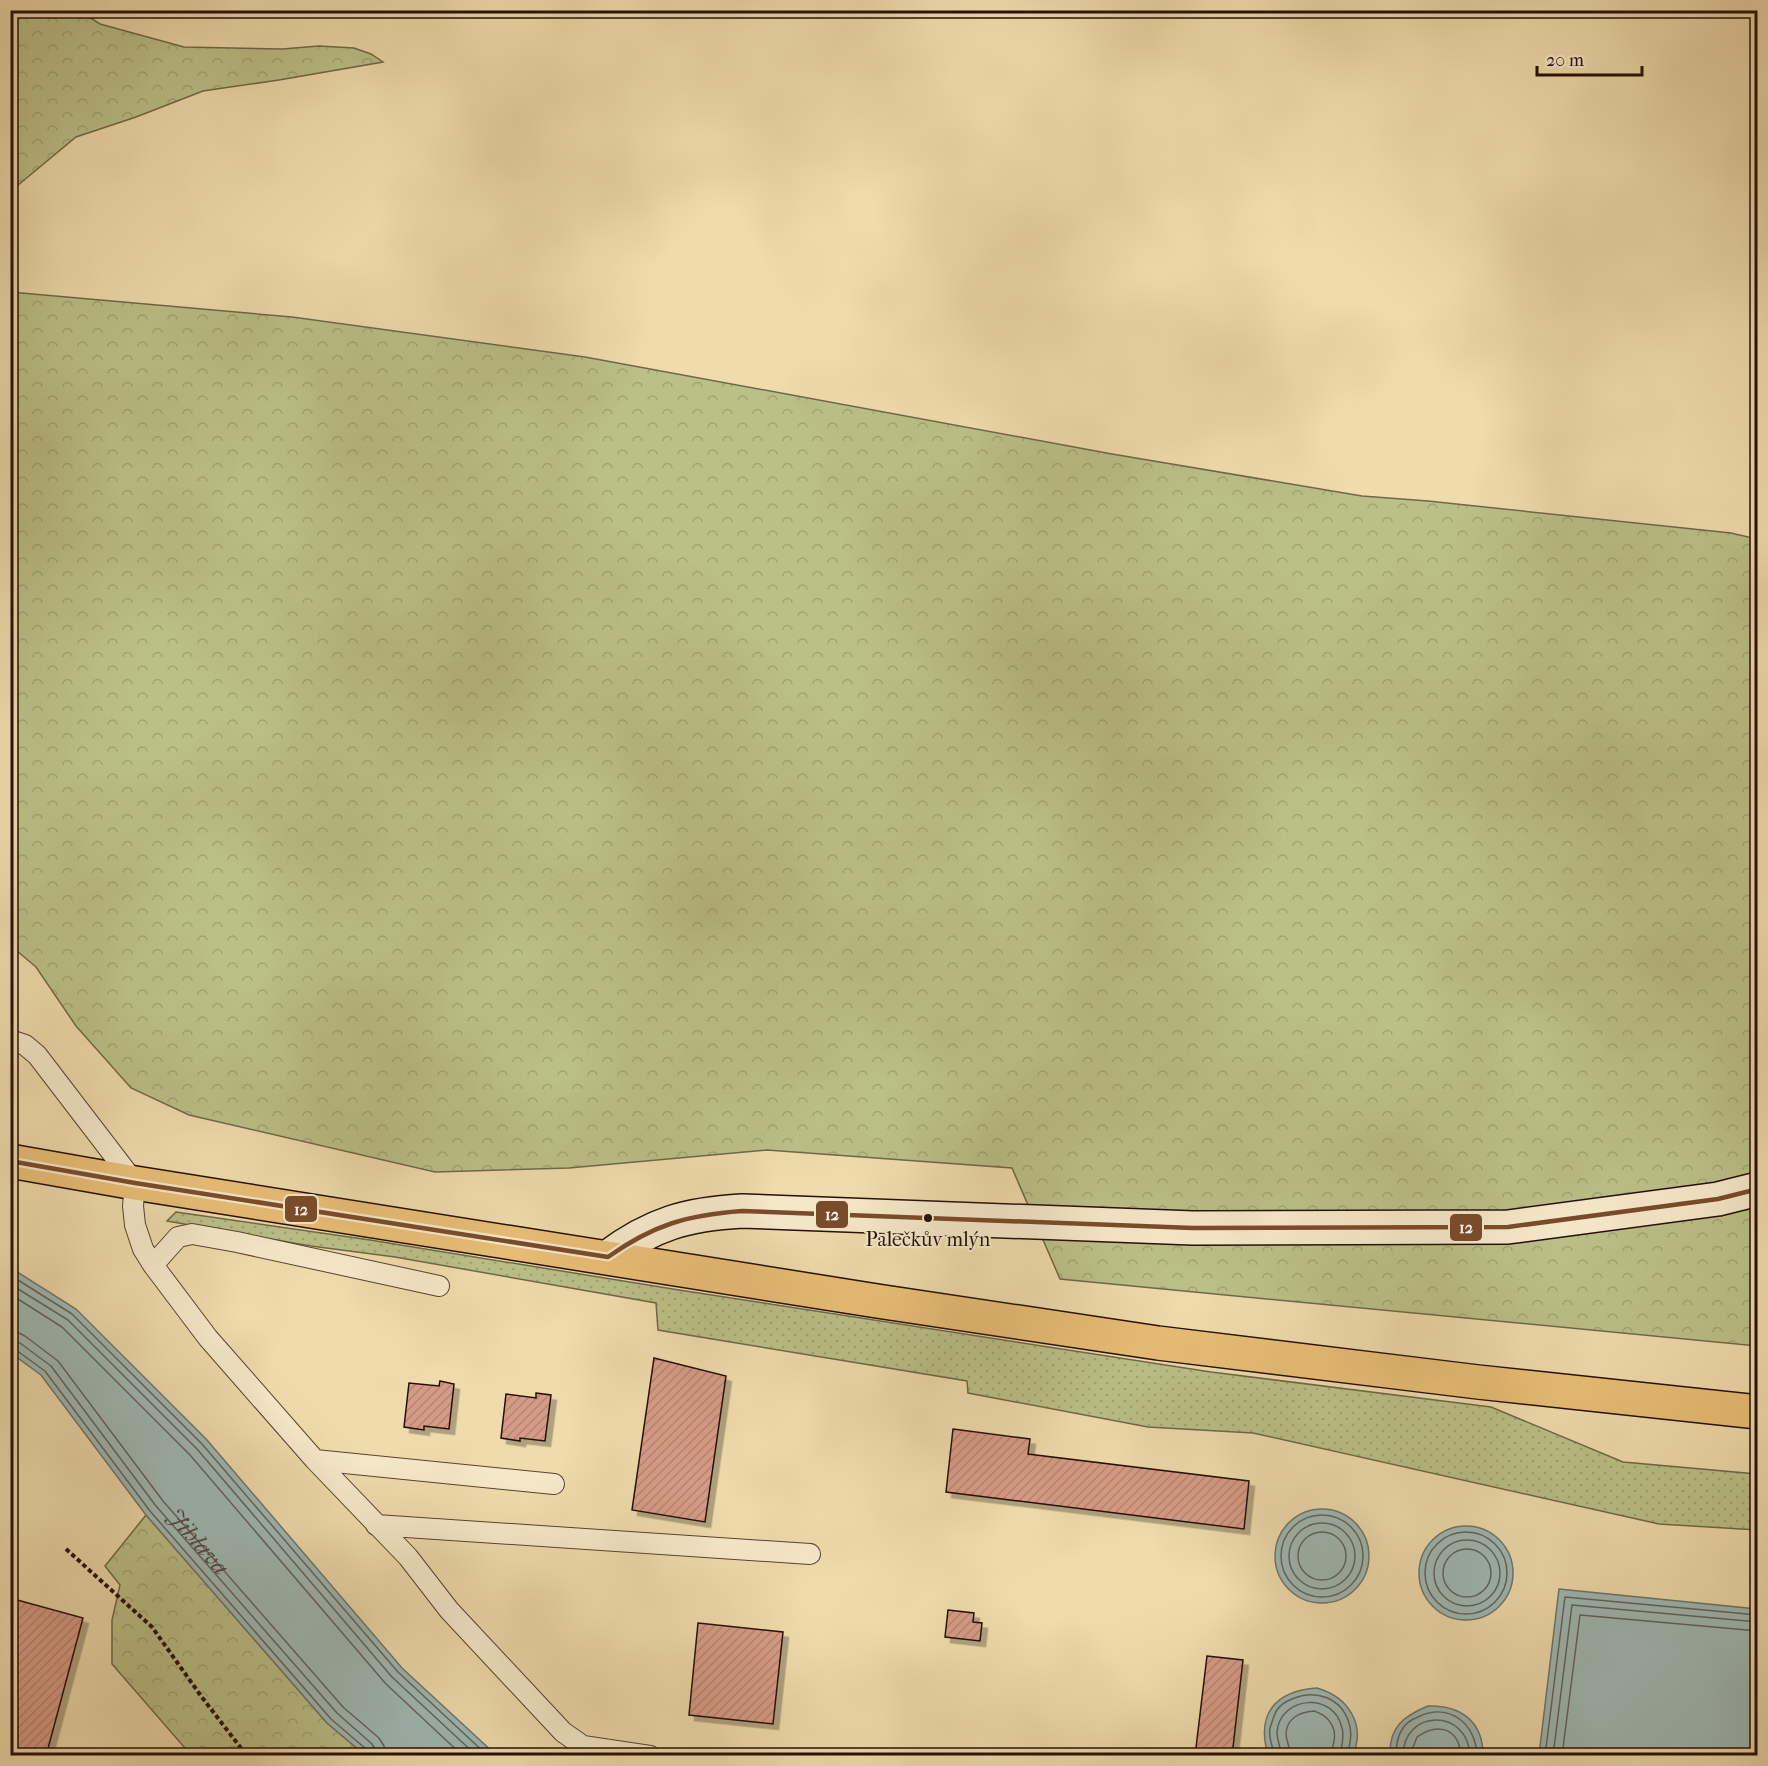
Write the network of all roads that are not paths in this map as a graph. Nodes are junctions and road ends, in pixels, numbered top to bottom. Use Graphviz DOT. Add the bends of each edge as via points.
graph roads {
  1 [pos="10,1040"];
  2 [pos="10,1161"];
  3 [pos="135,1183"];
  4 [pos="1758,1189"];
  5 [pos="608,1257"];
  6 [pos="153,1265"];
  7 [pos="439,1286"];
  8 [pos="1758,1412"];
  9 [pos="315,1460"];
  10 [pos="554,1484"];
  11 [pos="376,1525"];
  12 [pos="810,1554"];
  13 [pos="650,1755"];
  1 -- 3 [label="lane" via="37,1055"];
  2 -- 3 [label="main road"];
  3 -- 5 [label="main road"];
  3 -- 6 [label="lane" via="135,1225"];
  4 -- 5 [label="street" via="1718,1199 1508,1227 1193,1228 742,1210 711,1212 651,1229"];
  5 -- 8 [label="main road" via="1158,1343"];
  6 -- 7 [label="lane" via="178,1237 192,1234"];
  6 -- 9 [label="lane" via="208,1338"];
  9 -- 10 [label="lane"];
  9 -- 11 [label="lane"];
  11 -- 12 [label="lane"];
  11 -- 13 [label="lane" via="408,1557 448,1610 563,1732 583,1746"];
}
